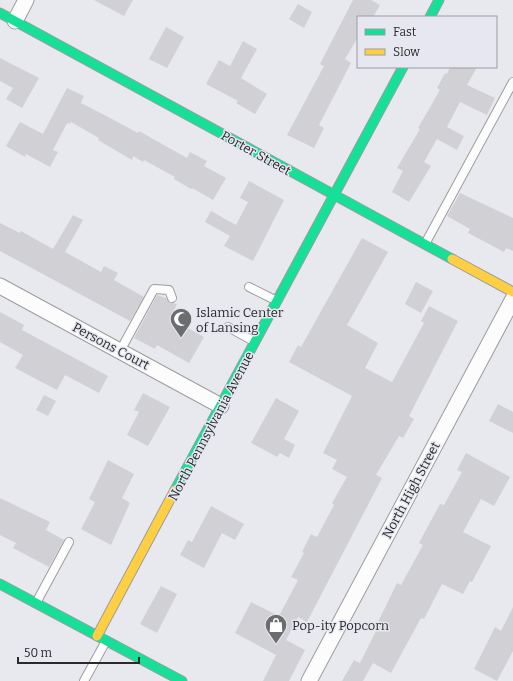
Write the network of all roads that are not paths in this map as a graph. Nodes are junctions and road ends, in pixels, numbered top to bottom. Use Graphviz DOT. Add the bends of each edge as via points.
graph roads {
  1 [pos="26,0"];
  2 [pos="439,0"];
  3 [pos="0,13"];
  4 [pos="431,16"];
  5 [pos="15,21"];
  6 [pos="402,68"];
  7 [pos="513,82"];
  8 [pos="334,195"];
  9 [pos="425,244"];
  10 [pos="0,286"];
  11 [pos="249,287"];
  12 [pos="513,292"];
  13 [pos="172,298"];
  14 [pos="513,299"];
  15 [pos="278,302"];
  16 [pos="228,327"];
  17 [pos="256,342"];
  18 [pos="120,351"];
  19 [pos="221,406"];
  20 [pos="69,542"];
  21 [pos="0,584"];
  22 [pos="36,603"];
  23 [pos="97,636"];
  24 [pos="106,640"];
  25 [pos="84,681"];
  26 [pos="182,681"];
  27 [pos="309,681"];
  1 -- 5 [label="street"];
  2 -- 4 [label="street"];
  3 -- 5 [label="street, Porter Street"];
  5 -- 8 [label="street, Porter Street"];
  6 -- 8 [label="street, North Pennsylvania Avenue"];
  7 -- 9 [label="lane"];
  8 -- 9 [label="street, Porter Street"];
  8 -- 15 [label="street, North Pennsylvania Avenue"];
  9 -- 12 [label="street, Porter Street"];
  10 -- 18 [label="street, Persons Court"];
  11 -- 15 [label="lane"];
  13 -- 18 [label="lane" via="169,290 154,289"];
  14 -- 27 [label="street, North High Street"];
  15 -- 17 [label="street, North Pennsylvania Avenue"];
  16 -- 17 [label="lane"];
  17 -- 19 [label="street, North Pennsylvania Avenue"];
  18 -- 19 [label="street, Persons Court"];
  19 -- 23 [label="street, North Pennsylvania Avenue"];
  20 -- 22 [label="lane"];
  21 -- 22 [label="street"];
  22 -- 23 [label="street"];
  23 -- 24 [label="street"];
  24 -- 25 [label="lane"];
  24 -- 26 [label="street"];
}
